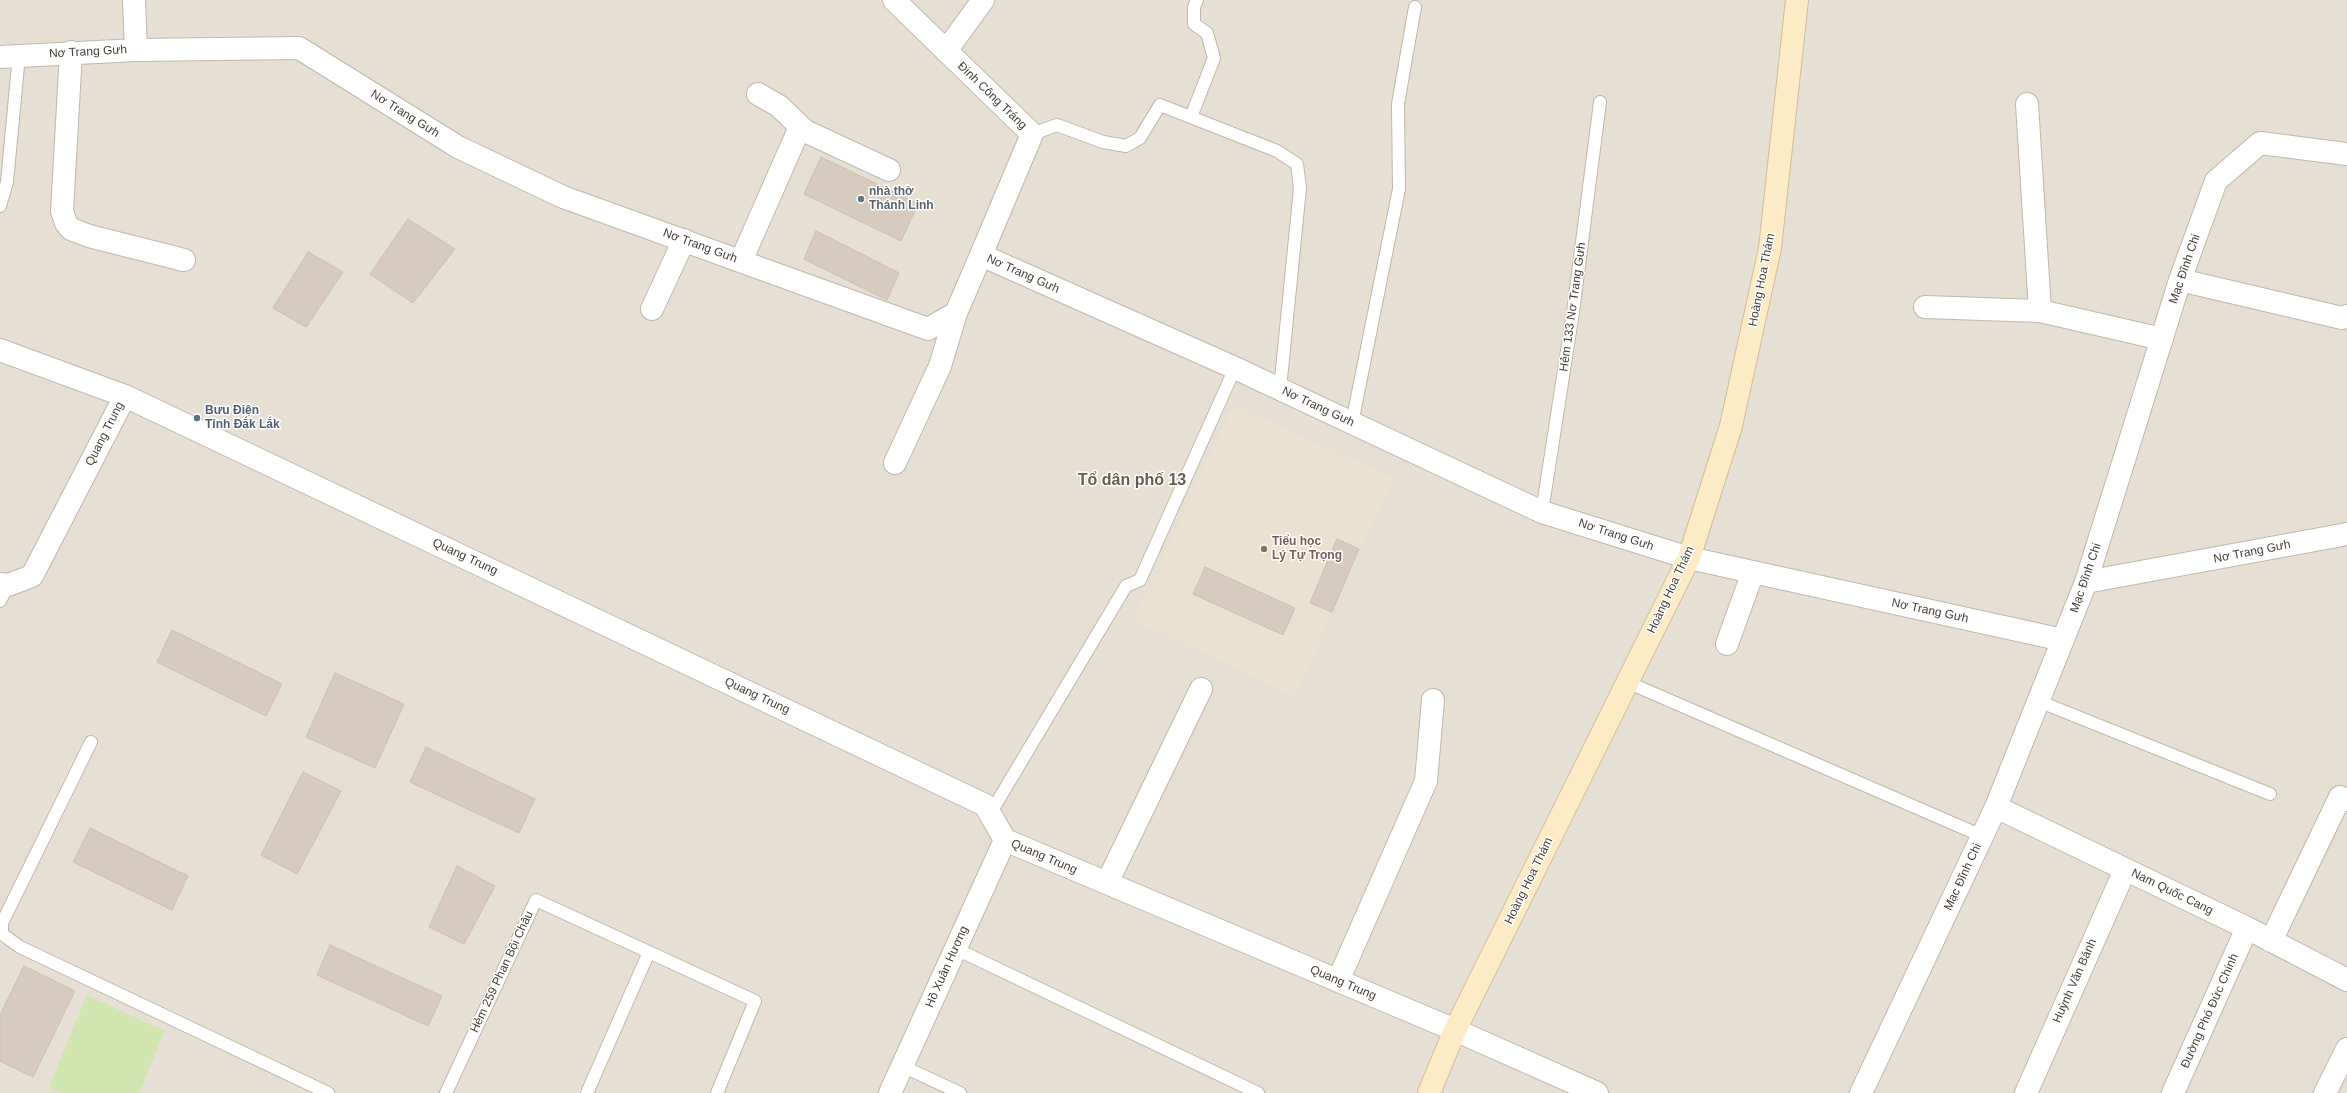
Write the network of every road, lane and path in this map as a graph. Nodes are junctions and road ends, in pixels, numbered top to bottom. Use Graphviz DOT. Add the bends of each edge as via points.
graph roads {
  1 [pos="134,0"];
  2 [pos="894,0"];
  3 [pos="983,0"];
  4 [pos="1197,0"];
  5 [pos="1797,0"];
  6 [pos="1415,7"];
  7 [pos="136,50"];
  8 [pos="946,51"];
  9 [pos="71,52"];
  10 [pos="10,56"];
  11 [pos="758,94"];
  12 [pos="1600,102"];
  13 [pos="2027,104"];
  14 [pos="1191,117"];
  15 [pos="800,127"];
  16 [pos="1032,134"];
  17 [pos="2347,154"];
  18 [pos="889,170"];
  19 [pos="0,206"];
  20 [pos="684,240"];
  21 [pos="981,255"];
  22 [pos="184,260"];
  23 [pos="742,261"];
  24 [pos="2180,280"];
  25 [pos="1925,307"];
  26 [pos="652,309"];
  27 [pos="2040,311"];
  28 [pos="956,313"];
  29 [pos="2347,316"];
  30 [pos="2162,339"];
  31 [pos="0,350"];
  32 [pos="1235,368"];
  33 [pos="1280,389"];
  34 [pos="125,396"];
  35 [pos="1352,423"];
  36 [pos="894,463"];
  37 [pos="1542,512"];
  38 [pos="2347,534"];
  39 [pos="1689,558"];
  40 [pos="1753,572"];
  41 [pos="2086,582"];
  42 [pos="3,590"];
  43 [pos="2063,640"];
  44 [pos="1727,644"];
  45 [pos="1627,682"];
  46 [pos="1202,689"];
  47 [pos="1433,700"];
  48 [pos="2038,701"];
  49 [pos="91,742"];
  50 [pos="2270,794"];
  51 [pos="2347,800"];
  52 [pos="1996,807"];
  53 [pos="990,814"];
  54 [pos="1982,836"];
  55 [pos="1005,840"];
  56 [pos="2125,870"];
  57 [pos="1107,883"];
  58 [pos="2247,928"];
  59 [pos="2271,941"];
  60 [pos="956,949"];
  61 [pos="649,952"];
  62 [pos="1338,980"];
  63 [pos="2347,980"];
  64 [pos="1455,1030"];
  65 [pos="2347,1049"];
  66 [pos="902,1066"];
  67 [pos="328,1093"];
  68 [pos="446,1093"];
  69 [pos="587,1093"];
  70 [pos="717,1093"];
  71 [pos="890,1093"];
  72 [pos="960,1093"];
  73 [pos="1258,1093"];
  74 [pos="1429,1093"];
  75 [pos="1597,1093"];
  76 [pos="1861,1093"];
  77 [pos="2026,1093"];
  78 [pos="2173,1093"];
  79 [pos="2326,1093"];
  1 -- 7 [label="street"];
  2 -- 8 [label="street, Đinh Công Tráng"];
  3 -- 8 [label="street"];
  4 -- 14 [label="lane" via="1194,7 1194,24 1207,33 1214,58"];
  5 -- 39 [label="street, Hoàng Hoa Thám" via="1770,248 1731,426"];
  6 -- 35 [label="lane" via="1398,104 1399,190"];
  7 -- 9 [label="street, Nơ Trang Gưh"];
  7 -- 20 [label="street, Nơ Trang Gưh" via="299,48 458,147 563,196"];
  8 -- 16 [label="street, Đinh Công Tráng"];
  9 -- 10 [label="street, Nơ Trang Gưh"];
  9 -- 22 [label="street" via="62,211 66,223 71,229 90,236"];
  10 -- 19 [label="lane" via="7,182"];
  11 -- 15 [label="street" via="779,106"];
  12 -- 37 [label="lane, Hẻm 133 Nơ Trang Gưh" via="1573,312"];
  13 -- 27 [label="street"];
  14 -- 16 [label="lane" via="1160,105 1140,138 1126,146 1104,142 1057,125"];
  14 -- 33 [label="lane" via="1277,150 1297,164 1300,188"];
  15 -- 18 [label="street" via="820,139"];
  15 -- 23 [label="street"];
  16 -- 21 [label="street, Đinh Công Tráng"];
  17 -- 24 [label="street, Mạc Đĩnh Chi" via="2260,143 2216,181"];
  20 -- 23 [label="street, Nơ Trang Gưh"];
  20 -- 26 [label="street"];
  21 -- 28 [label="street, Nơ Trang Gưh"];
  21 -- 32 [label="street, Nơ Trang Gưh"];
  23 -- 28 [label="street, Nơ Trang Gưh" via="928,329"];
  24 -- 29 [label="street" via="2342,318"];
  24 -- 30 [label="street, Mạc Đĩnh Chi"];
  25 -- 27 [label="street"];
  27 -- 30 [label="street"];
  28 -- 36 [label="street" via="940,366"];
  30 -- 41 [label="street, Mạc Đĩnh Chi"];
  31 -- 34 [label="street"];
  32 -- 33 [label="street, Nơ Trang Gưh"];
  32 -- 53 [label="lane" via="1140,580 1126,586"];
  33 -- 35 [label="street, Nơ Trang Gưh"];
  34 -- 42 [label="street, Quang Trung" via="32,576"];
  34 -- 53 [label="street, Quang Trung" via="985,805"];
  35 -- 37 [label="street, Nơ Trang Gưh"];
  37 -- 39 [label="street, Nơ Trang Gưh"];
  38 -- 41 [label="street, Nơ Trang Gưh"];
  39 -- 40 [label="street, Nơ Trang Gưh"];
  39 -- 45 [label="street, Hoàng Hoa Thám"];
  40 -- 43 [label="street, Nơ Trang Gưh"];
  40 -- 44 [label="street"];
  41 -- 43 [label="street, Mạc Đĩnh Chi"];
  43 -- 48 [label="street, Mạc Đĩnh Chi"];
  45 -- 54 [label="lane"];
  45 -- 64 [label="street, Hoàng Hoa Thám"];
  46 -- 57 [label="street"];
  47 -- 62 [label="street" via="1426,781"];
  48 -- 50 [label="lane"];
  48 -- 52 [label="street, Mạc Đĩnh Chi"];
  49 -- 67 [label="lane" via="2,923 2,934 20,947"];
  51 -- 59 [label="street" via="2340,797"];
  52 -- 54 [label="street, Mạc Đĩnh Chi"];
  52 -- 56 [label="street, Nam Quốc Cang"];
  53 -- 55 [label="street, Quang Trung"];
  54 -- 76 [label="street, Mạc Đĩnh Chi"];
  55 -- 57 [label="street, Quang Trung"];
  55 -- 60 [label="street, Hồ Xuân Hương"];
  56 -- 58 [label="street, Nam Quốc Cang"];
  56 -- 77 [label="street, Huỳnh Văn Bánh"];
  57 -- 62 [label="street, Quang Trung"];
  58 -- 59 [label="street, Nam Quốc Cang"];
  58 -- 78 [label="street, Đường Phó Đức Chính"];
  59 -- 63 [label="street, Nam Quốc Cang"];
  60 -- 66 [label="street, Hồ Xuân Hương"];
  60 -- 73 [label="lane"];
  61 -- 68 [label="lane, Hẻm 259 Phan Bội Châu" via="536,900"];
  61 -- 69 [label="lane"];
  61 -- 70 [label="lane, Hẻm 259 Phan Bội Châu" via="755,1001"];
  62 -- 64 [label="street, Quang Trung"];
  64 -- 74 [label="street, Hoàng Hoa Thám"];
  64 -- 75 [label="street, Quang Trung"];
  65 -- 79 [label="street"];
  66 -- 71 [label="street, Hồ Xuân Hương"];
  66 -- 72 [label="lane"];
}
